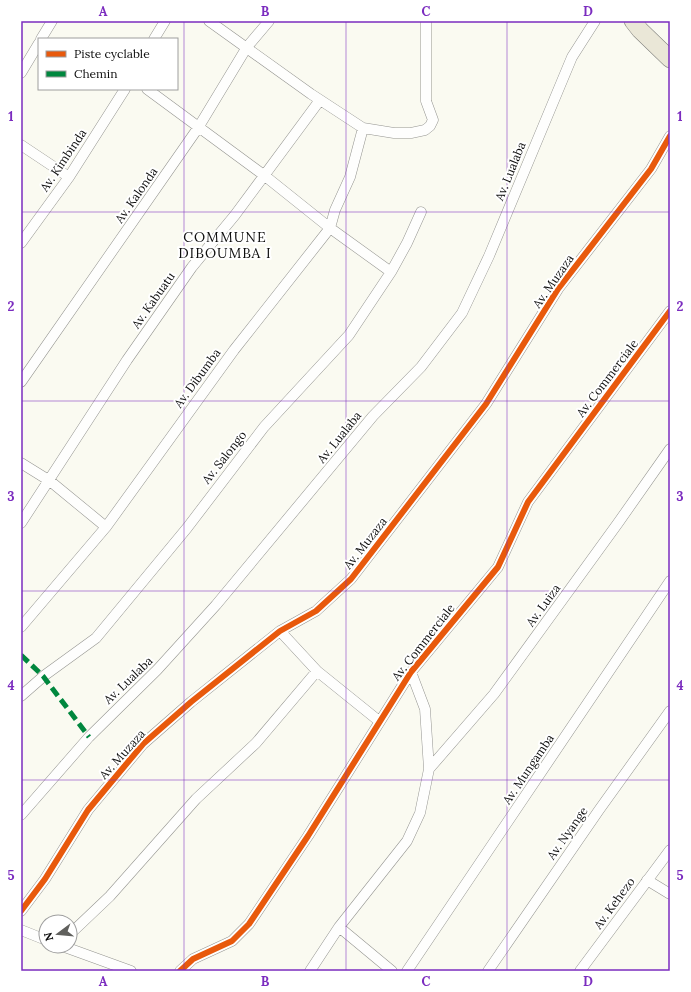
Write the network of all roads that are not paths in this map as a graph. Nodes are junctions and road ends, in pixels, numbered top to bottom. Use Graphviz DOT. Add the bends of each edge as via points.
graph roads {
  1 [pos="52,21"];
  2 [pos="165,21"];
  3 [pos="209,21"];
  4 [pos="269,21"];
  5 [pos="426,21"];
  6 [pos="595,21"];
  7 [pos="633,21"];
  8 [pos="42,38"];
  9 [pos="155,38"];
  10 [pos="38,45"];
  11 [pos="247,47"];
  12 [pos="670,59"];
  13 [pos="21,73"];
  14 [pos="124,90"];
  15 [pos="148,90"];
  16 [pos="320,100"];
  17 [pos="198,128"];
  18 [pos="363,128"];
  19 [pos="670,136"];
  20 [pos="21,145"];
  21 [pos="265,176"];
  22 [pos="69,177"];
  23 [pos="421,212"];
  24 [pos="330,228"];
  25 [pos="21,243"];
  26 [pos="391,272"];
  27 [pos="670,311"];
  28 [pos="21,382"];
  29 [pos="670,449"];
  30 [pos="21,463"];
  31 [pos="50,481"];
  32 [pos="21,523"];
  33 [pos="106,527"];
  34 [pos="670,581"];
  35 [pos="21,627"];
  36 [pos="280,631"];
  37 [pos="317,671"];
  38 [pos="411,672"];
  39 [pos="21,696"];
  40 [pos="670,711"];
  41 [pos="379,721"];
  42 [pos="429,769"];
  43 [pos="21,815"];
  44 [pos="670,850"];
  45 [pos="647,880"];
  46 [pos="670,894"];
  47 [pos="21,911"];
  48 [pos="78,926"];
  49 [pos="339,927"];
  50 [pos="21,930"];
  51 [pos="38,937"];
  52 [pos="78,952"];
  53 [pos="131,971"];
  54 [pos="180,971"];
  55 [pos="310,971"];
  56 [pos="392,971"];
  57 [pos="407,971"];
  58 [pos="488,971"];
  59 [pos="580,971"];
  1 -- 8 [label="street"];
  2 -- 9 [label="street"];
  3 -- 11 [label="street"];
  4 -- 11 [label="street, Av. Kalonda"];
  5 -- 18 [label="street" via="426,101 433,120 430,126 425,130 394,133"];
  6 -- 43 [label="street, Av. Lualaba" via="572,57 489,256 462,313 420,367 373,416 216,605 157,670 88,737"];
  7 -- 12 [label="highway"];
  10 -- 13 [label="street"];
  11 -- 16 [label="street"];
  11 -- 17 [label="street, Av. Kalonda"];
  14 -- 22 [label="street, Av. Kimbinda"];
  15 -- 17 [label="street"];
  16 -- 18 [label="street"];
  16 -- 21 [label="street, Av. Kabuatu"];
  17 -- 21 [label="street"];
  17 -- 28 [label="street, Av. Kalonda"];
  18 -- 24 [label="street, Av. Dibumba" via="350,177"];
  19 -- 36 [label="street, Av. Muzaza" via="651,169 558,289 486,404 351,579 316,611"];
  20 -- 22 [label="street"];
  21 -- 24 [label="street"];
  21 -- 31 [label="street, Av. Kabuatu" via="192,267 127,360"];
  22 -- 25 [label="street, Av. Kimbinda"];
  23 -- 26 [label="street, Av. Salongo"];
  24 -- 26 [label="street"];
  24 -- 33 [label="street, Av. Dibumba" via="234,350"];
  26 -- 39 [label="street, Av. Salongo" via="349,335 264,427 187,528 96,638"];
  27 -- 38 [label="street, Av. Commerciale" via="528,502 498,567"];
  29 -- 42 [label="street, Av. Luiza" via="494,694"];
  30 -- 31 [label="street"];
  31 -- 32 [label="street, Av. Kabuatu"];
  31 -- 33 [label="street"];
  33 -- 35 [label="street, Av. Dibumba"];
  34 -- 57 [label="street, Av. Mungamba"];
  36 -- 37 [label="street"];
  36 -- 47 [label="street, Av. Muzaza" via="143,744 88,810"];
  37 -- 41 [label="street"];
  37 -- 48 [label="street" via="256,743 196,799 110,896"];
  38 -- 41 [label="street, Av. Commerciale"];
  38 -- 42 [label="street" via="425,709"];
  40 -- 58 [label="street, Av. Nyange"];
  41 -- 54 [label="street, Av. Commerciale" via="250,924 232,941 193,959"];
  42 -- 49 [label="street" via="420,813 407,841"];
  44 -- 45 [label="street, Av. Kehezo"];
  45 -- 46 [label="street"];
  45 -- 59 [label="street, Av. Kehezo"];
  49 -- 55 [label="street"];
  49 -- 56 [label="street"];
  50 -- 51 [label="street"];
  52 -- 53 [label="street"];
}
